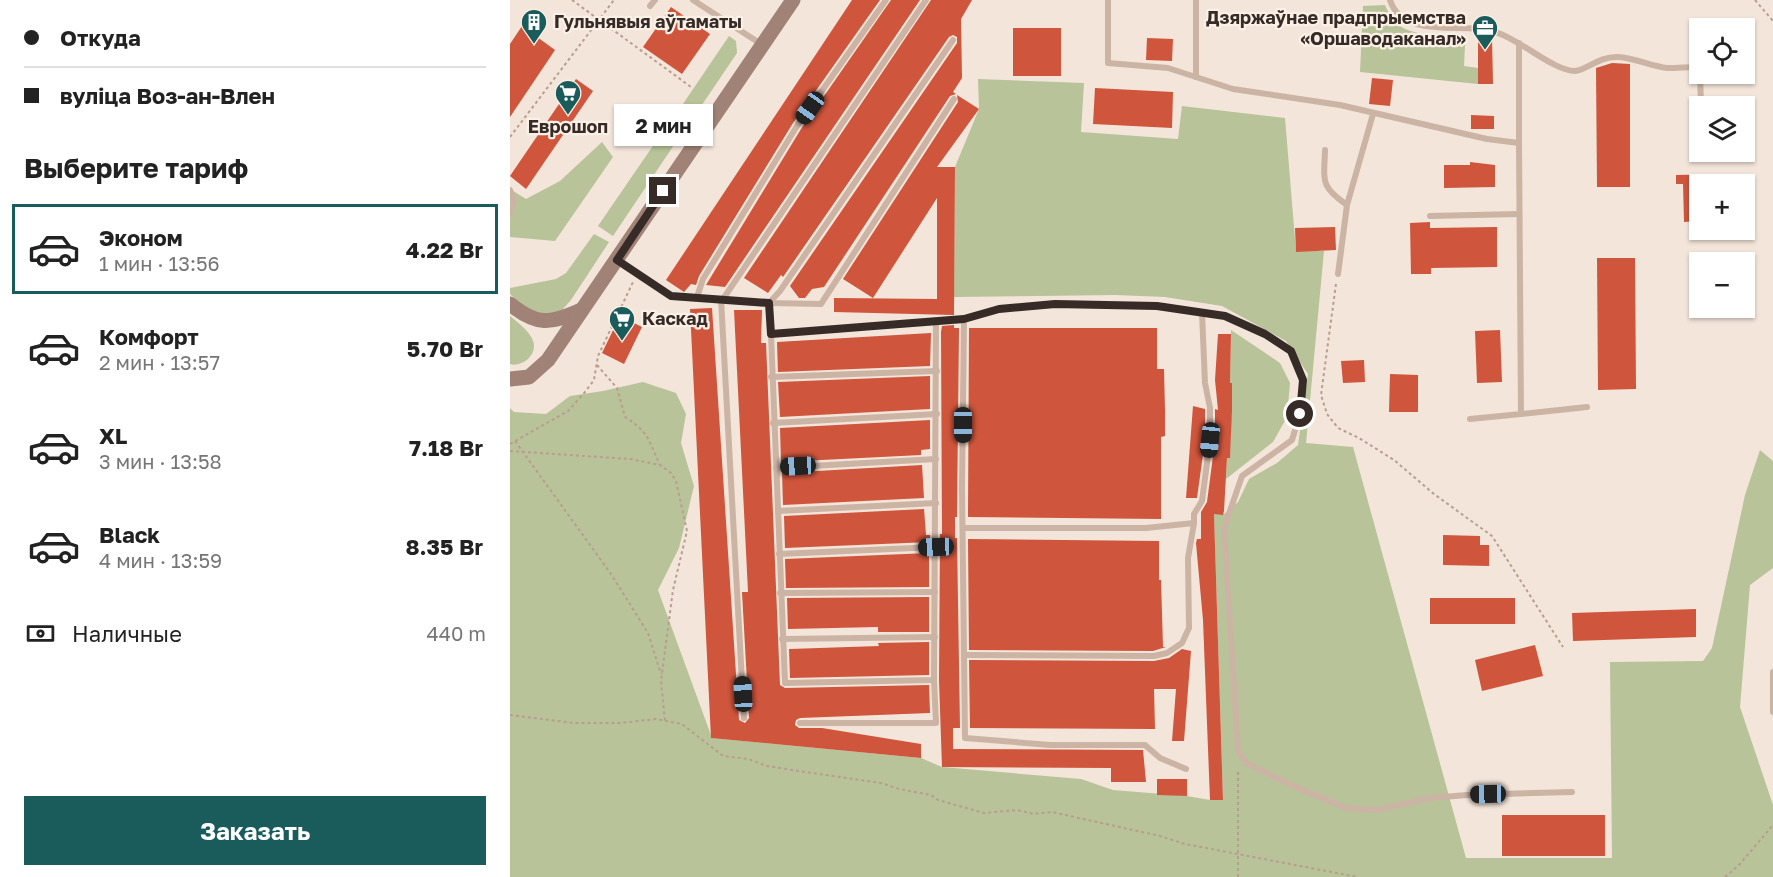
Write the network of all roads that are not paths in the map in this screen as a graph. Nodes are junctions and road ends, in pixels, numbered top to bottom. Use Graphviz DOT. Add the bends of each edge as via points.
graph roads {
  1 [pos="693,0"];
  2 [pos="793,0"];
  3 [pos="886,0"];
  4 [pos="926,0"];
  5 [pos="1108,0"];
  6 [pos="1196,0"];
  7 [pos="1390,0"];
  8 [pos="953,40"];
  9 [pos="1519,43"];
  10 [pos="761,44"];
  11 [pos="1689,67"];
  12 [pos="1196,77"];
  13 [pos="954,99"];
  14 [pos="1373,114"];
  15 [pos="1519,143"];
  16 [pos="1325,150"];
  17 [pos="510,190"];
  18 [pos="1347,205"];
  19 [pos="510,214"];
  20 [pos="1519,214"];
  21 [pos="1430,216"];
  22 [pos="617,260"];
  23 [pos="1338,274"];
  24 [pos="697,297"];
  25 [pos="722,299"];
  26 [pos="769,303"];
  27 [pos="510,304"];
  28 [pos="581,310"];
  29 [pos="1202,313"];
  30 [pos="964,319"];
  31 [pos="936,321"];
  32 [pos="771,334"];
  33 [pos="937,371"];
  34 [pos="771,377"];
  35 [pos="510,379"];
  36 [pos="1587,406"];
  37 [pos="937,414"];
  38 [pos="1521,414"];
  39 [pos="1470,419"];
  40 [pos="773,423"];
  41 [pos="936,459"];
  42 [pos="776,468"];
  43 [pos="936,504"];
  44 [pos="778,511"];
  45 [pos="1194,523"];
  46 [pos="963,528"];
  47 [pos="936,547"];
  48 [pos="778,554"];
  49 [pos="935,592"];
  50 [pos="780,593"];
  51 [pos="935,637"];
  52 [pos="782,639"];
  53 [pos="964,655"];
  54 [pos="1773,672"];
  55 [pos="934,680"];
  56 [pos="1773,712"];
  57 [pos="744,718"];
  58 [pos="800,723"];
  59 [pos="1186,769"];
  60 [pos="1572,792"];
  1 -- 10 [label="lane"];
  2 -- 10 [label="main road"];
  3 -- 24 [label="lane" via="797,126 703,279"];
  4 -- 25 [label="lane"];
  5 -- 12 [label="lane" via="1108,63 1168,68"];
  6 -- 12 [label="lane"];
  7 -- 9 [label="lane" via="1404,20 1485,29 1503,33"];
  8 -- 26 [label="lane"];
  9 -- 11 [label="lane" via="1559,66 1575,70 1617,57 1666,68"];
  9 -- 15 [label="lane"];
  10 -- 22 [label="main road"];
  12 -- 14 [label="lane" via="1233,89 1340,105"];
  13 -- 26 [label="lane" via="821,304"];
  14 -- 15 [label="lane"];
  14 -- 18 [label="lane"];
  15 -- 20 [label="lane"];
  16 -- 18 [label="lane" via="1324,180 1329,192"];
  17 -- 19 [label="lane" via="514,200"];
  18 -- 23 [label="lane"];
  20 -- 21 [label="lane"];
  20 -- 38 [label="lane"];
  22 -- 24 [label="lane" via="671,296"];
  22 -- 28 [label="main road"];
  24 -- 25 [label="lane"];
  25 -- 26 [label="lane"];
  25 -- 57 [label="lane"];
  26 -- 32 [label="lane"];
  27 -- 28 [label="main road" via="540,322 560,320"];
  28 -- 35 [label="main road" via="548,360 529,377"];
  29 -- 30 [label="lane" via="1157,306 1055,304 999,309"];
  29 -- 45 [label="lane" via="1210,440 1205,486"];
  29 -- 60 [label="lane" via="1225,316 1291,351 1303,380 1300,414 1292,440 1242,476 1224,528 1238,751 1246,763 1346,808 1376,810 1430,798 1467,795"];
  30 -- 31 [label="lane"];
  30 -- 46 [label="lane"];
  31 -- 32 [label="lane"];
  31 -- 33 [label="lane"];
  32 -- 34 [label="lane"];
  33 -- 34 [label="lane"];
  33 -- 37 [label="lane"];
  34 -- 40 [label="lane"];
  36 -- 38 [label="lane"];
  37 -- 40 [label="lane"];
  37 -- 41 [label="lane"];
  38 -- 39 [label="lane"];
  40 -- 42 [label="lane"];
  41 -- 42 [label="lane"];
  41 -- 43 [label="lane"];
  42 -- 44 [label="lane"];
  43 -- 44 [label="lane"];
  43 -- 47 [label="lane"];
  44 -- 48 [label="lane"];
  45 -- 46 [label="lane" via="1146,528"];
  45 -- 53 [label="lane" via="1188,558 1189,628 1182,643 1167,653"];
  46 -- 53 [label="lane"];
  47 -- 48 [label="lane"];
  47 -- 49 [label="lane"];
  48 -- 50 [label="lane"];
  49 -- 50 [label="lane"];
  49 -- 51 [label="lane"];
  50 -- 52 [label="lane"];
  51 -- 52 [label="lane"];
  51 -- 55 [label="lane"];
  52 -- 55 [label="lane" via="785,683"];
  53 -- 59 [label="lane" via="965,738 1050,745 1145,746 1160,758"];
  54 -- 56 [label="lane"];
  55 -- 58 [label="lane" via="936,723"];
}
